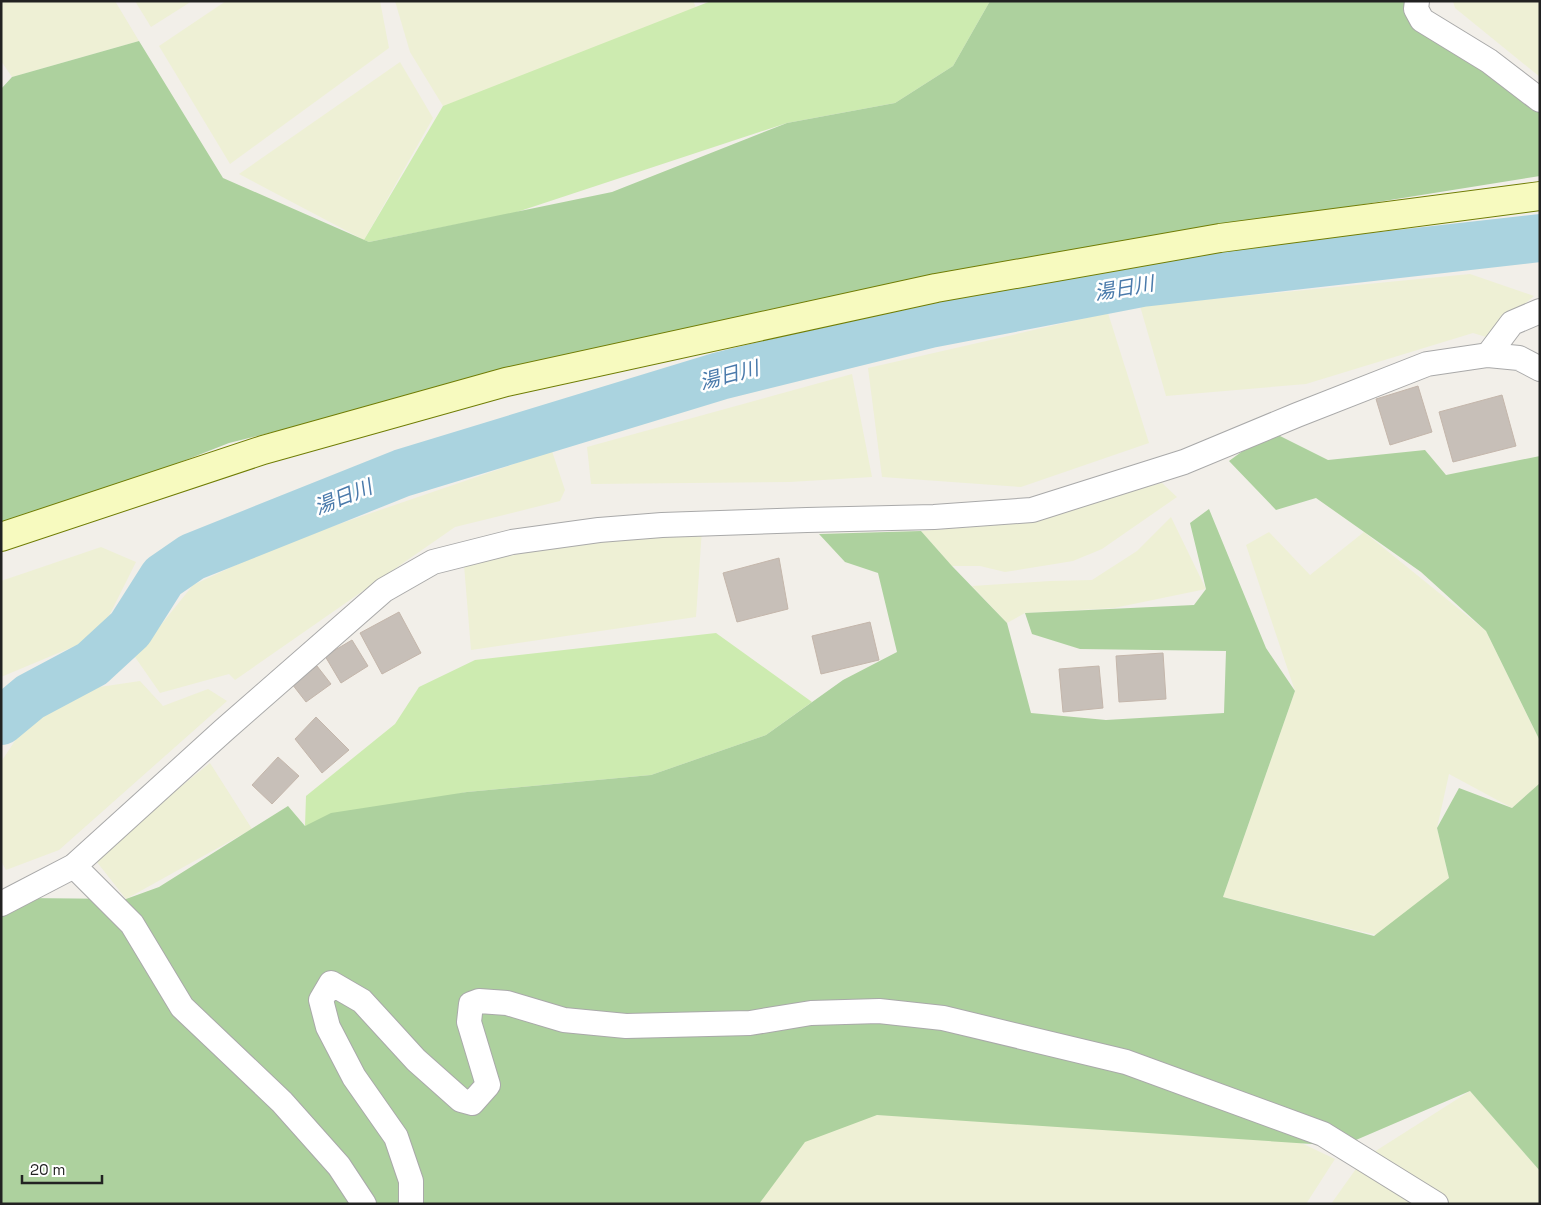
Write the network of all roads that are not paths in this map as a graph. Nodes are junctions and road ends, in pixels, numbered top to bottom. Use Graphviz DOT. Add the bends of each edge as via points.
graph roads {
  1 [pos="1418,1"];
  2 [pos="1540,100"];
  3 [pos="1540,196"];
  4 [pos="1540,311"];
  5 [pos="1488,355"];
  6 [pos="1540,369"];
  7 [pos="1,537"];
  8 [pos="74,866"];
  9 [pos="1,904"];
  10 [pos="364,1204"];
  11 [pos="411,1204"];
  12 [pos="1436,1204"];
  1 -- 2 [label="street" via="1416,10 1422,20 1488,61"];
  3 -- 7 [label="street" via="1220,238 953,285 506,382 263,450"];
  4 -- 5 [label="street" via="1512,323"];
  5 -- 6 [label="street" via="1520,358"];
  5 -- 8 [label="street" via="1427,364 1184,462 1032,510 608,530 512,542 433,562 384,590"];
  8 -- 9 [label="street"];
  8 -- 10 [label="street" via="132,924 182,1007 282,1102 339,1166"];
  11 -- 12 [label="street" via="411,1181 396,1137 354,1077 328,1027 321,1000 332,983 362,1000 416,1060 461,1100 472,1103 488,1085 469,1022 471,1004 479,1001 507,1003 564,1020 626,1026 750,1023 811,1013 879,1011 944,1018 1126,1062 1322,1134"];
}
